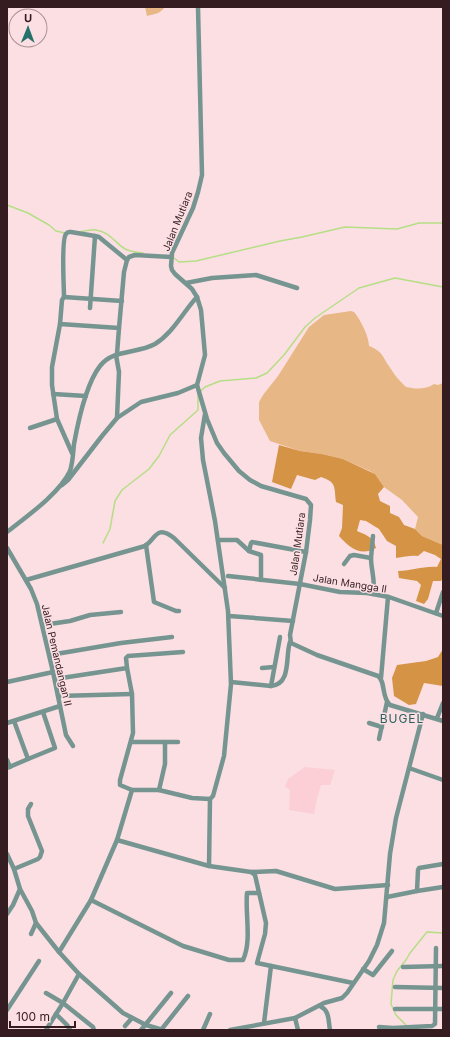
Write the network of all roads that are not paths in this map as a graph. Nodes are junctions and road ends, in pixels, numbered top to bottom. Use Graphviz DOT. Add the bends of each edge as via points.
graph roads {
  1 [pos="198,7"];
  2 [pos="95,236"];
  3 [pos="171,257"];
  4 [pos="127,260"];
  5 [pos="186,283"];
  6 [pos="297,288"];
  7 [pos="64,297"];
  8 [pos="197,297"];
  9 [pos="91,299"];
  10 [pos="122,301"];
  11 [pos="90,308"];
  12 [pos="60,324"];
  13 [pos="120,328"];
  14 [pos="116,355"];
  15 [pos="197,385"];
  16 [pos="53,394"];
  17 [pos="86,396"];
  18 [pos="205,412"];
  19 [pos="117,418"];
  20 [pos="57,419"];
  21 [pos="30,428"];
  22 [pos="73,455"];
  23 [pos="59,486"];
  24 [pos="7,532"];
  25 [pos="373,536"];
  26 [pos="218,540"];
  27 [pos="146,545"];
  28 [pos="7,548"];
  29 [pos="249,551"];
  30 [pos="306,552"];
  31 [pos="371,558"];
  32 [pos="344,564"];
  33 [pos="228,576"];
  34 [pos="26,580"];
  35 [pos="260,580"];
  36 [pos="300,584"];
  37 [pos="225,588"];
  38 [pos="443,592"];
  39 [pos="373,594"];
  40 [pos="388,597"];
  41 [pos="179,611"];
  42 [pos="121,612"];
  43 [pos="436,614"];
  44 [pos="229,616"];
  45 [pos="443,616"];
  46 [pos="293,621"];
  47 [pos="43,625"];
  48 [pos="172,637"];
  49 [pos="280,637"];
  50 [pos="289,644"];
  51 [pos="278,647"];
  52 [pos="183,652"];
  53 [pos="50,655"];
  54 [pos="127,668"];
  55 [pos="262,668"];
  56 [pos="274,668"];
  57 [pos="54,672"];
  58 [pos="381,678"];
  59 [pos="55,679"];
  60 [pos="7,682"];
  61 [pos="231,682"];
  62 [pos="271,686"];
  63 [pos="132,694"];
  64 [pos="58,696"];
  65 [pos="387,702"];
  66 [pos="443,703"];
  67 [pos="60,706"];
  68 [pos="44,712"];
  69 [pos="423,714"];
  70 [pos="437,718"];
  71 [pos="14,721"];
  72 [pos="443,721"];
  73 [pos="7,723"];
  74 [pos="369,723"];
  75 [pos="382,727"];
  76 [pos="379,739"];
  77 [pos="131,742"];
  78 [pos="165,742"];
  79 [pos="178,742"];
  80 [pos="73,746"];
  81 [pos="28,759"];
  82 [pos="7,760"];
  83 [pos="8,768"];
  84 [pos="409,768"];
  85 [pos="443,780"];
  86 [pos="132,790"];
  87 [pos="159,790"];
  88 [pos="210,799"];
  89 [pos="30,804"];
  90 [pos="117,840"];
  91 [pos="7,854"];
  92 [pos="443,864"];
  93 [pos="209,866"];
  94 [pos="14,869"];
  95 [pos="251,872"];
  96 [pos="388,885"];
  97 [pos="443,887"];
  98 [pos="20,889"];
  99 [pos="417,891"];
  100 [pos="259,893"];
  101 [pos="387,897"];
  102 [pos="91,900"];
  103 [pos="7,914"];
  104 [pos="36,923"];
  105 [pos="30,934"];
  106 [pos="436,948"];
  107 [pos="392,951"];
  108 [pos="59,952"];
  109 [pos="39,961"];
  110 [pos="271,966"];
  111 [pos="436,966"];
  112 [pos="443,966"];
  113 [pos="403,967"];
  114 [pos="363,969"];
  115 [pos="79,974"];
  116 [pos="353,983"];
  117 [pos="395,987"];
  118 [pos="436,988"];
  119 [pos="443,988"];
  120 [pos="46,993"];
  121 [pos="172,993"];
  122 [pos="188,996"];
  123 [pos="63,1003"];
  124 [pos="320,1006"];
  125 [pos="7,1009"];
  126 [pos="395,1009"];
  127 [pos="436,1009"];
  128 [pos="443,1010"];
  129 [pos="56,1014"];
  130 [pos="210,1014"];
  131 [pos="132,1018"];
  132 [pos="295,1018"];
  133 [pos="264,1023"];
  134 [pos="256,1024"];
  135 [pos="146,1025"];
  136 [pos="125,1026"];
  137 [pos="379,1027"];
  138 [pos="46,1030"];
  139 [pos="70,1030"];
  140 [pos="94,1030"];
  141 [pos="141,1030"];
  142 [pos="162,1030"];
  143 [pos="203,1030"];
  144 [pos="230,1030"];
  145 [pos="256,1030"];
  146 [pos="298,1030"];
  147 [pos="330,1030"];
  1 -- 3 [label="street, Jalan Mutiara" via="202,175 194,203"];
  2 -- 4 [label="street"];
  2 -- 7 [label="street" via="69,232 65,235"];
  2 -- 9 [label="street"];
  3 -- 4 [label="street" via="135,255"];
  3 -- 5 [label="street, Jalan Mutiara" via="172,270"];
  4 -- 10 [label="street"];
  5 -- 6 [label="street" via="212,278 256,275"];
  5 -- 8 [label="street, Jalan Mutiara"];
  7 -- 9 [label="street"];
  7 -- 12 [label="street"];
  8 -- 14 [label="street" via="160,341 147,348"];
  8 -- 15 [label="street, Jalan Mutiara" via="206,355"];
  9 -- 10 [label="street"];
  9 -- 11 [label="street"];
  10 -- 13 [label="street"];
  12 -- 13 [label="street"];
  12 -- 16 [label="street" via="52,367"];
  13 -- 14 [label="street"];
  14 -- 17 [label="street" via="104,361 97,370"];
  14 -- 19 [label="street" via="119,372"];
  15 -- 18 [label="street, Jalan Mutiara"];
  15 -- 19 [label="street" via="178,393 141,402"];
  16 -- 17 [label="street"];
  16 -- 20 [label="street"];
  17 -- 22 [label="street" via="76,432"];
  18 -- 26 [label="street" via="201,438 202,453"];
  18 -- 30 [label="street, Jalan Mutiara" via="217,443 239,471 261,486 310,502"];
  19 -- 23 [label="street" via="68,480"];
  20 -- 21 [label="street"];
  20 -- 22 [label="street"];
  22 -- 23 [label="street" via="71,468"];
  23 -- 24 [label="street" via="35,510"];
  25 -- 31 [label="street"];
  26 -- 29 [label="street" via="237,540"];
  26 -- 37 [label="street"];
  27 -- 34 [label="street"];
  27 -- 37 [label="street" via="157,533 171,535"];
  27 -- 41 [label="street" via="154,602"];
  28 -- 34 [label="street, Jalan Pemandangan II"];
  29 -- 30 [label="street" via="252,542"];
  29 -- 35 [label="street" via="262,556"];
  30 -- 36 [label="street, Jalan Mutiara"];
  31 -- 32 [label="street" via="354,555"];
  31 -- 39 [label="street" via="375,589"];
  33 -- 35 [label="street, Jalan Mangga II"];
  34 -- 47 [label="street, Jalan Pemandangan II"];
  35 -- 36 [label="street, Jalan Mangga II"];
  36 -- 39 [label="street, Jalan Mangga II" via="340,592"];
  36 -- 46 [label="street, Jalan Mutiara"];
  37 -- 44 [label="street"];
  38 -- 43 [label="street"];
  39 -- 40 [label="street, Jalan Mangga II"];
  40 -- 43 [label="street, Jalan Mangga II"];
  40 -- 58 [label="street"];
  42 -- 47 [label="street" via="90,615"];
  43 -- 45 [label="street, Jalan Mangga II"];
  44 -- 46 [label="street"];
  44 -- 61 [label="street"];
  46 -- 50 [label="street, Jalan Mutiara"];
  47 -- 53 [label="street, Jalan Pemandangan II"];
  48 -- 53 [label="street"];
  49 -- 51 [label="street"];
  50 -- 51 [label="street"];
  50 -- 58 [label="street"];
  50 -- 62 [label="street, Jalan Mutiara" via="285,676 282,682"];
  51 -- 56 [label="street"];
  52 -- 54 [label="street" via="127,656"];
  53 -- 57 [label="street, Jalan Pemandangan II"];
  54 -- 59 [label="street"];
  54 -- 63 [label="street"];
  55 -- 56 [label="street"];
  56 -- 62 [label="street"];
  57 -- 59 [label="street, Jalan Pemandangan II"];
  57 -- 60 [label="street"];
  58 -- 65 [label="street"];
  59 -- 64 [label="street, Jalan Pemandangan II"];
  61 -- 62 [label="street"];
  61 -- 88 [label="street" via="224,756"];
  63 -- 64 [label="street"];
  63 -- 77 [label="street" via="134,723"];
  64 -- 67 [label="street, Jalan Pemandangan II"];
  65 -- 69 [label="street"];
  65 -- 75 [label="street"];
  66 -- 70 [label="street"];
  67 -- 68 [label="street"];
  67 -- 80 [label="street, Jalan Pemandangan II" via="66,735"];
  68 -- 71 [label="street"];
  68 -- 81 [label="street" via="55,747"];
  69 -- 70 [label="street"];
  69 -- 84 [label="street"];
  70 -- 72 [label="street"];
  71 -- 73 [label="street"];
  71 -- 81 [label="street"];
  74 -- 75 [label="street"];
  75 -- 76 [label="street"];
  77 -- 78 [label="street"];
  77 -- 86 [label="street" via="120,783"];
  78 -- 79 [label="street"];
  78 -- 87 [label="street" via="165,764"];
  81 -- 83 [label="street"];
  82 -- 83 [label="street"];
  84 -- 85 [label="street"];
  84 -- 96 [label="street" via="396,818"];
  86 -- 87 [label="street"];
  86 -- 90 [label="street"];
  87 -- 88 [label="street" via="192,798"];
  88 -- 93 [label="street"];
  89 -- 94 [label="street" via="28,816 42,851 38,859"];
  90 -- 93 [label="street"];
  90 -- 102 [label="street"];
  91 -- 94 [label="street"];
  92 -- 99 [label="street" via="419,868"];
  93 -- 95 [label="street"];
  94 -- 98 [label="street"];
  95 -- 96 [label="street" via="276,871 335,889"];
  95 -- 100 [label="street" via="255,875"];
  96 -- 101 [label="street"];
  97 -- 99 [label="street"];
  98 -- 103 [label="street"];
  98 -- 104 [label="street"];
  99 -- 101 [label="street"];
  100 -- 102 [label="street" via="248,892 246,895 248,928 243,960 229,960 183,946"];
  100 -- 110 [label="street" via="266,923 257,963"];
  101 -- 114 [label="street" via="382,934"];
  102 -- 108 [label="street"];
  104 -- 105 [label="street"];
  104 -- 108 [label="street"];
  106 -- 111 [label="street"];
  107 -- 114 [label="street" via="373,975"];
  108 -- 115 [label="street"];
  109 -- 125 [label="street"];
  110 -- 116 [label="street"];
  110 -- 133 [label="street"];
  111 -- 112 [label="street"];
  111 -- 113 [label="street"];
  111 -- 118 [label="street"];
  114 -- 116 [label="street"];
  115 -- 123 [label="street"];
  115 -- 131 [label="street"];
  116 -- 124 [label="street" via="342,998"];
  117 -- 118 [label="street"];
  118 -- 119 [label="street"];
  118 -- 127 [label="street"];
  120 -- 123 [label="street"];
  121 -- 135 [label="street"];
  122 -- 142 [label="street"];
  123 -- 129 [label="street"];
  123 -- 140 [label="street"];
  124 -- 132 [label="street"];
  124 -- 147 [label="street" via="328,1013"];
  126 -- 127 [label="street"];
  127 -- 128 [label="street"];
  127 -- 137 [label="street" via="436,1021 432,1026"];
  129 -- 138 [label="street"];
  129 -- 139 [label="street"];
  130 -- 143 [label="street"];
  131 -- 135 [label="street"];
  131 -- 136 [label="street"];
  132 -- 133 [label="street"];
  132 -- 146 [label="street"];
  133 -- 134 [label="street"];
  134 -- 144 [label="street"];
  134 -- 145 [label="street"];
  135 -- 141 [label="street"];
  135 -- 142 [label="street"];
}
